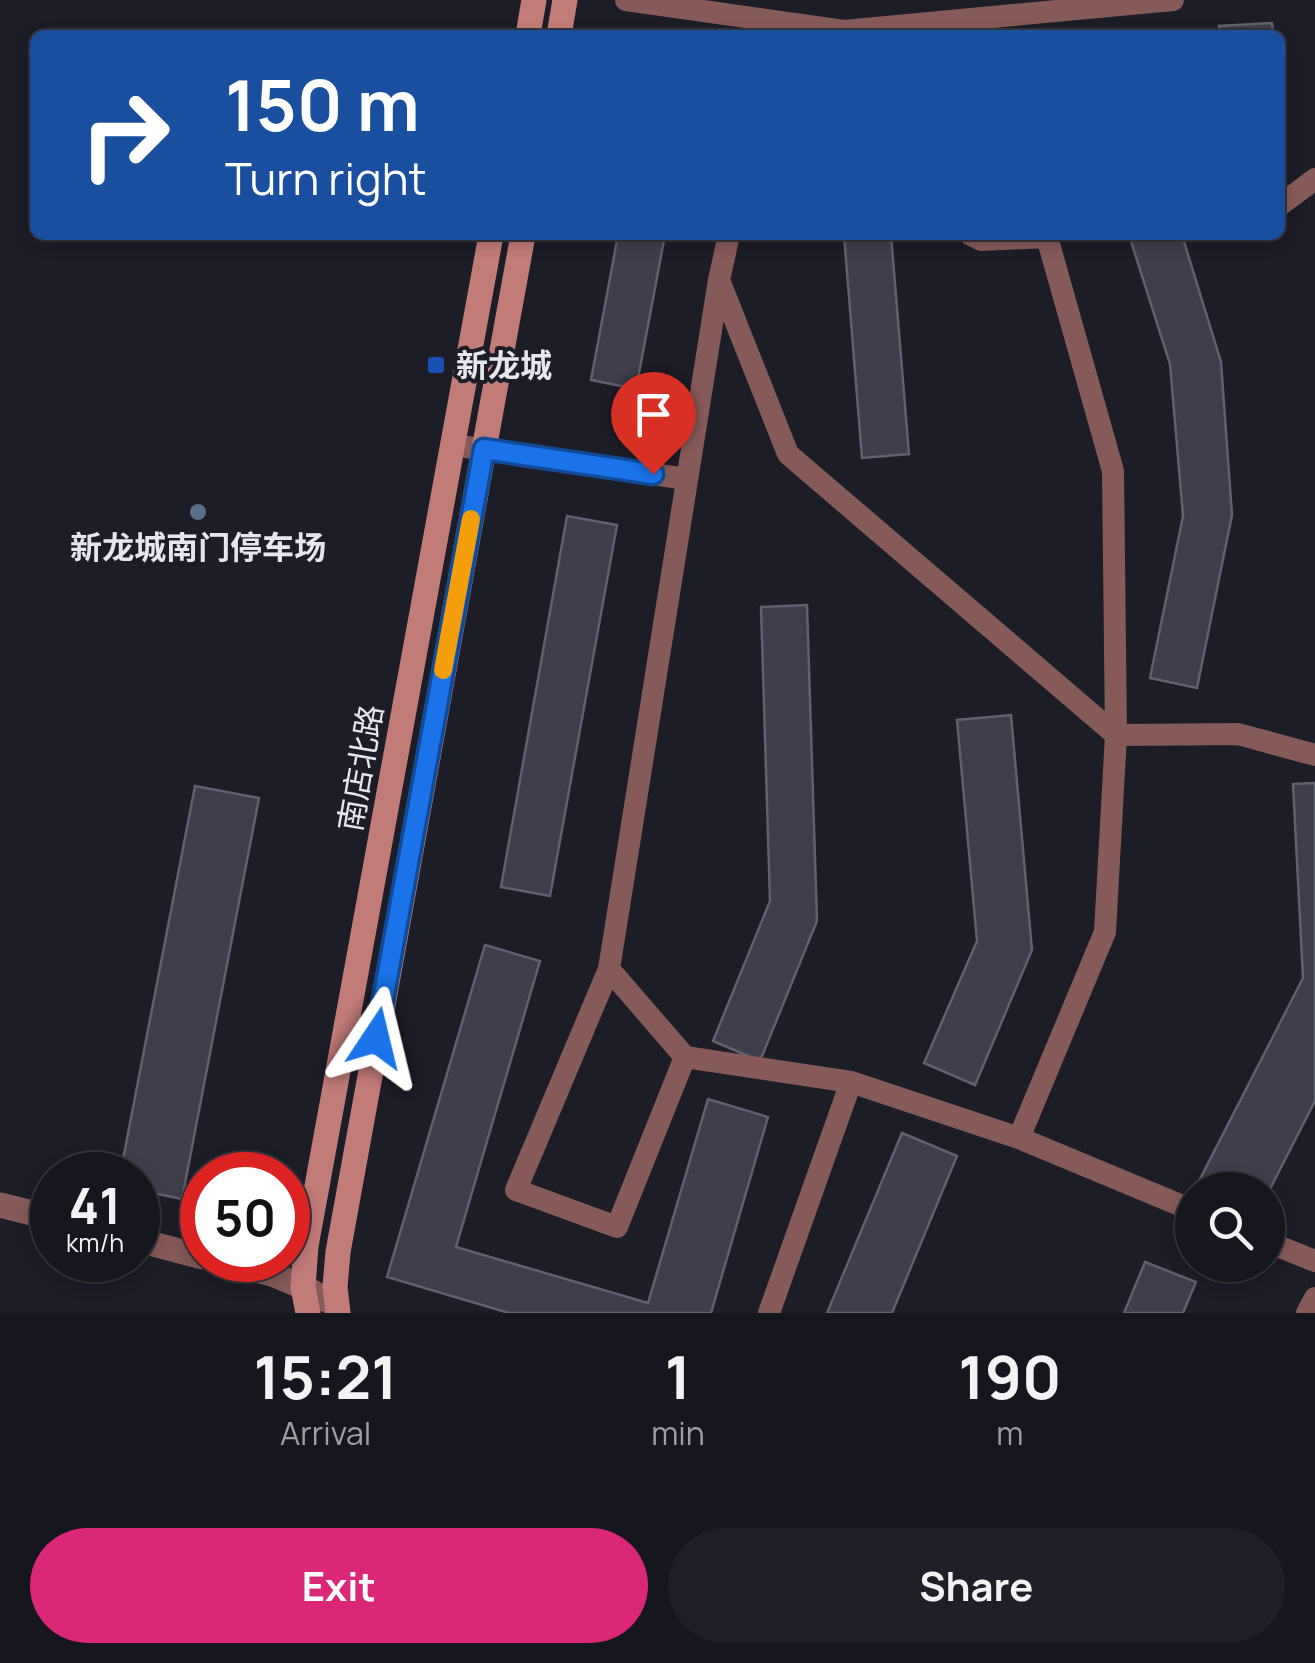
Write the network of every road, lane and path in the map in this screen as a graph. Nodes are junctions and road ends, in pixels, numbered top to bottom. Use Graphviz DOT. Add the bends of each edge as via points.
graph roads {
  1 [pos="534,0"];
  2 [pos="565,0"];
  3 [pos="626,0"];
  4 [pos="1173,0"];
  5 [pos="529,30"];
  6 [pos="560,30"];
  7 [pos="824,30"];
  8 [pos="874,30"];
  9 [pos="1315,179"];
  10 [pos="1285,202"];
  11 [pos="490,240"];
  12 [pos="521,240"];
  13 [pos="728,240"];
  14 [pos="1049,240"];
  15 [pos="719,280"];
  16 [pos="452,445"];
  17 [pos="484,449"];
  18 [pos="687,479"];
  19 [pos="1116,735"];
  20 [pos="1315,755"];
  21 [pos="609,969"];
  22 [pos="685,1057"];
  23 [pos="852,1082"];
  24 [pos="1019,1138"];
  25 [pos="1175,1203"];
  26 [pos="0,1205"];
  27 [pos="30,1212"];
  28 [pos="1285,1249"];
  29 [pos="1315,1262"];
  30 [pos="291,1282"];
  31 [pos="303,1287"];
  32 [pos="1315,1298"];
  33 [pos="342,1310"];
  34 [pos="308,1313"];
  35 [pos="769,1313"];
  36 [pos="1308,1313"];
  1 -- 5 [label="main road"];
  2 -- 6 [label="main road"];
  3 -- 7 [label="street"];
  4 -- 8 [label="street"];
  9 -- 10 [label="street"];
  11 -- 16 [label="main road, 南店北路"];
  12 -- 17 [label="main road, 南店北路"];
  13 -- 15 [label="street"];
  14 -- 19 [label="street" via="1113,471"];
  15 -- 18 [label="street"];
  15 -- 19 [label="street" via="788,454"];
  16 -- 17 [label="street"];
  16 -- 31 [label="main road, 南店北路"];
  17 -- 18 [label="street"];
  17 -- 33 [label="main road, 南店北路" via="338,1252 334,1288"];
  18 -- 21 [label="street"];
  19 -- 20 [label="street" via="1238,734"];
  19 -- 24 [label="street" via="1104,932"];
  21 -- 22 [label="street"];
  21 -- 22 [label="street" via="516,1190 617,1227"];
  22 -- 23 [label="street"];
  23 -- 24 [label="street"];
  23 -- 35 [label="street"];
  24 -- 25 [label="street"];
  26 -- 27 [label="street"];
  28 -- 29 [label="street"];
  30 -- 31 [label="street"];
  31 -- 33 [label="street"];
  31 -- 34 [label="main road, 南店北路"];
  32 -- 36 [label="street"];
}
